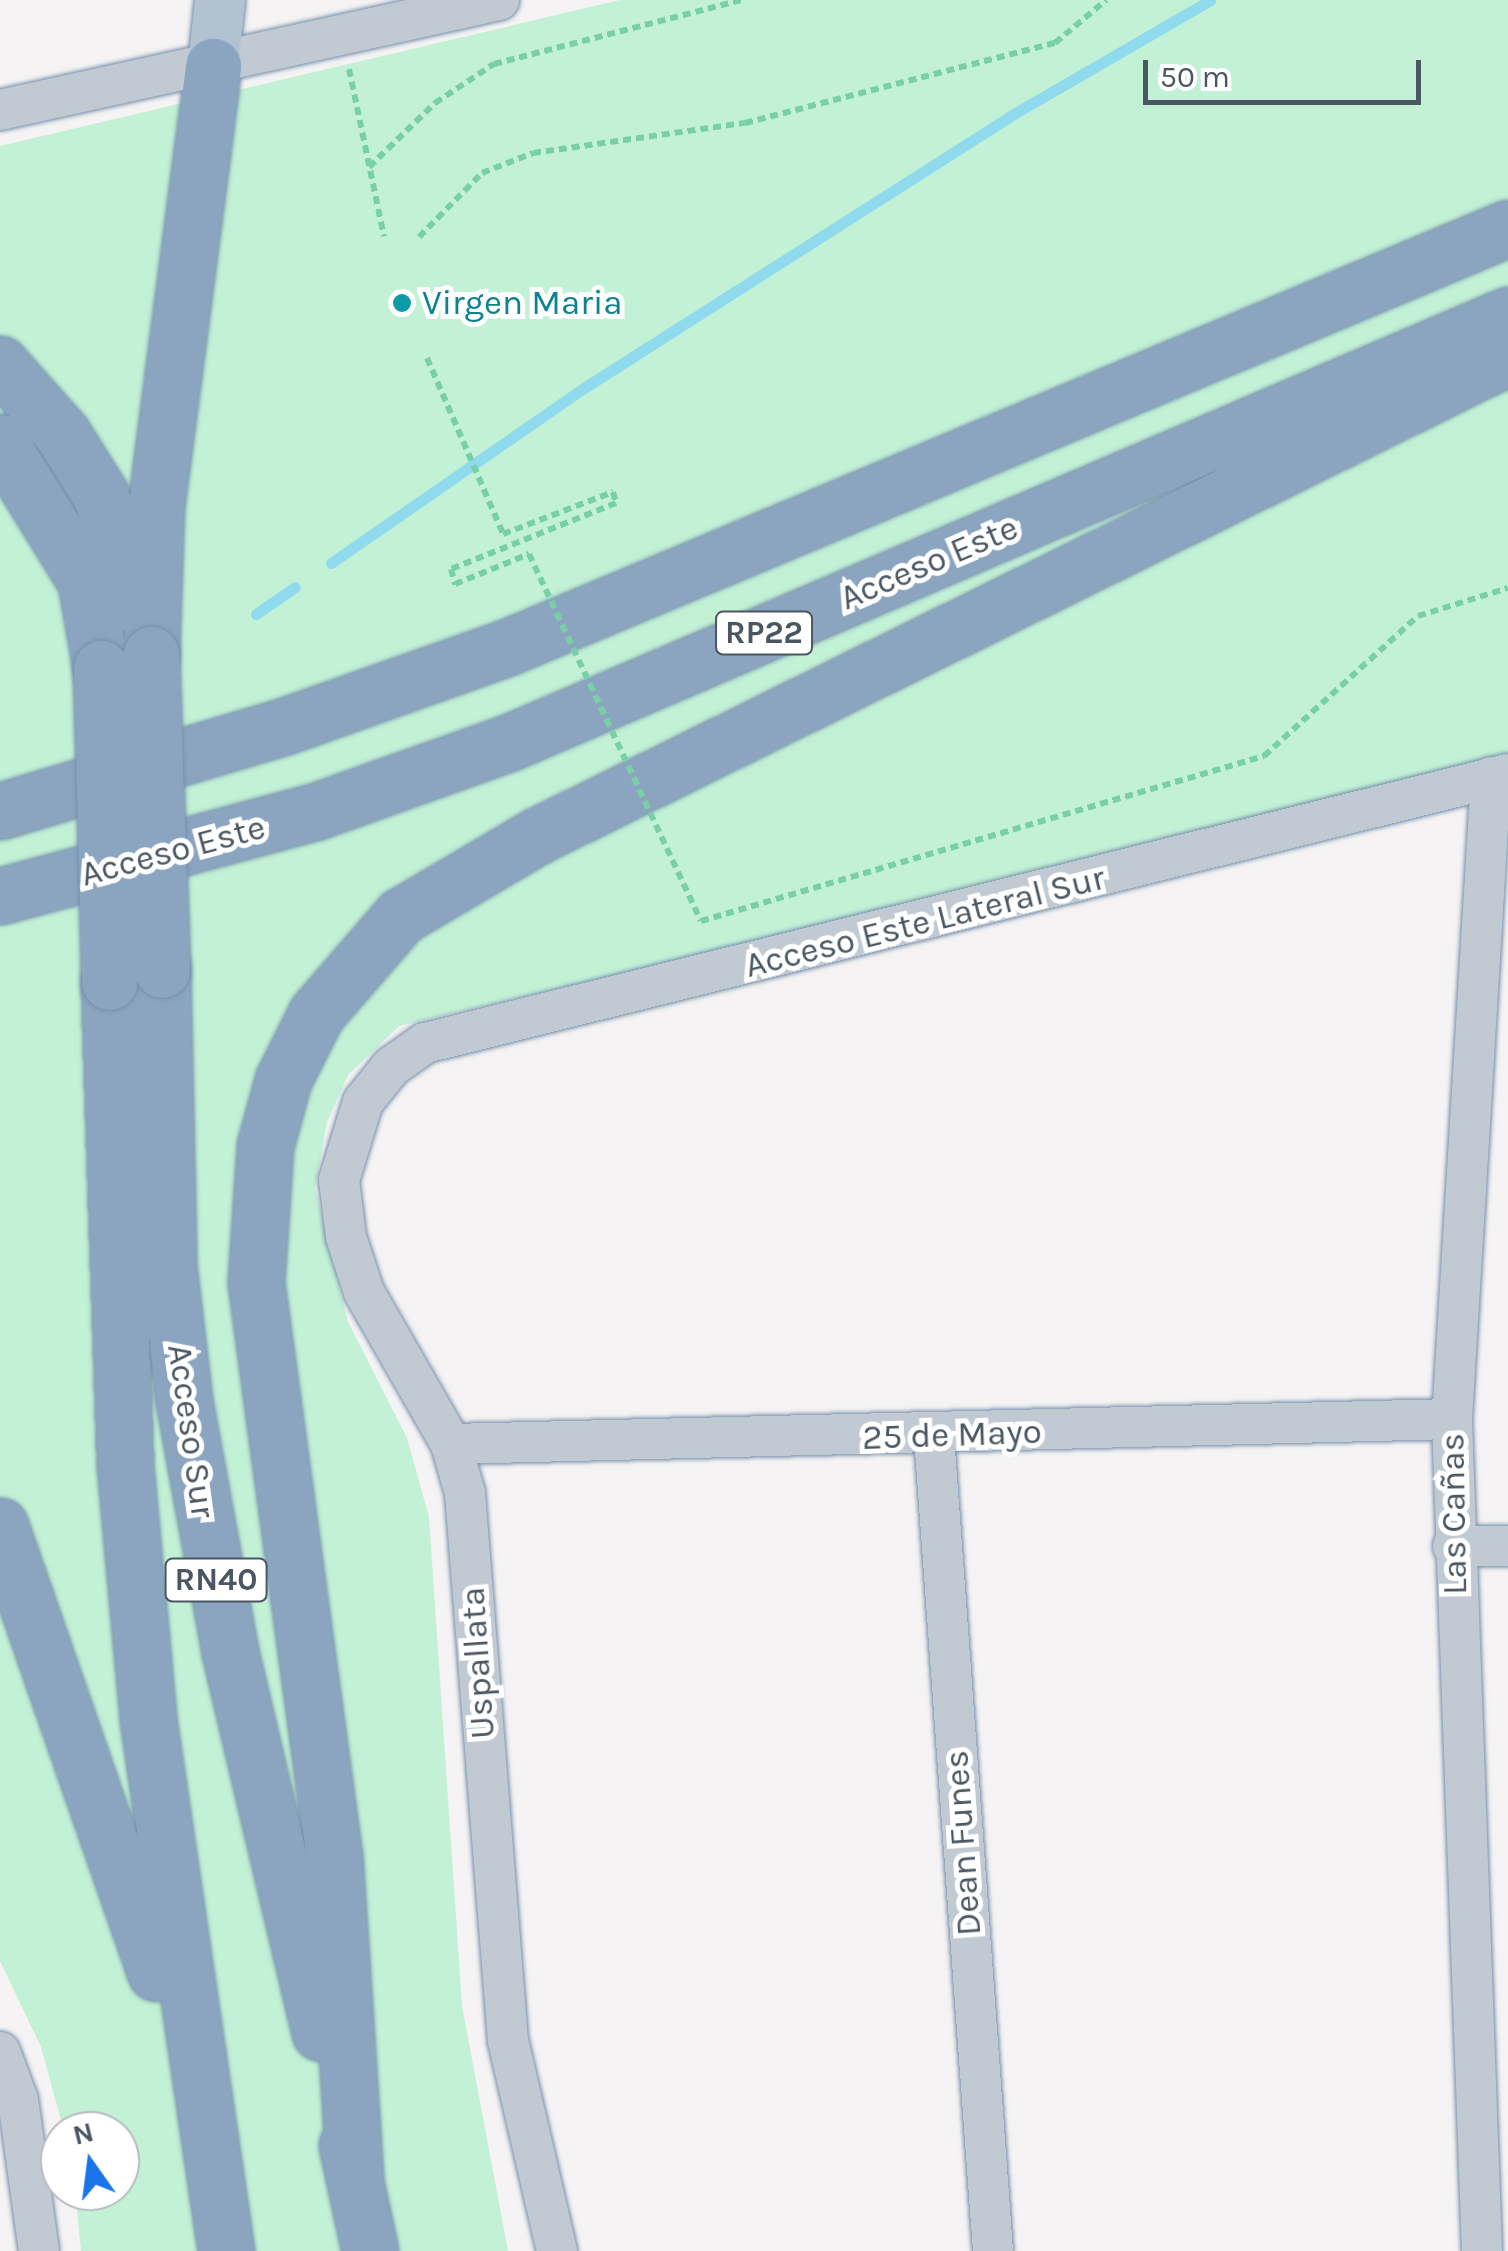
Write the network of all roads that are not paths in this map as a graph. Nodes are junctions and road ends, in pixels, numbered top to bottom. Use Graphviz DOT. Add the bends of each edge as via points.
graph roads {
  1 [pos="220,0"];
  2 [pos="499,0"];
  3 [pos="213,66"];
  4 [pos="0,110"];
  5 [pos="1508,228"];
  6 [pos="1508,315"];
  7 [pos="1508,357"];
  8 [pos="0,364"];
  9 [pos="0,442"];
  10 [pos="126,661"];
  11 [pos="1500,776"];
  12 [pos="5,809"];
  13 [pos="0,896"];
  14 [pos="363,1102"];
  15 [pos="1452,1419"];
  16 [pos="934,1436"];
  17 [pos="451,1444"];
  18 [pos="0,1526"];
  19 [pos="1453,1546"];
  20 [pos="1508,1546"];
  21 [pos="0,2052"];
  22 [pos="200,2114"];
  23 [pos="355,2178"];
  24 [pos="39,2251"];
  25 [pos="226,2251"];
  26 [pos="370,2251"];
  27 [pos="557,2251"];
  28 [pos="993,2251"];
  29 [pos="1482,2251"];
  1 -- 3 [label="main road"];
  2 -- 3 [label="street"];
  3 -- 4 [label="street"];
  3 -- 10 [label="highway"];
  5 -- 12 [label="highway, RP22" via="508,647 285,726"];
  6 -- 13 [label="highway, Acceso Este / RP22" via="508,743 314,812"];
  7 -- 23 [label="highway" via="522,844 401,916 316,1014 284,1080 265,1146 256,1282 334,1856"];
  8 -- 10 [label="highway" via="63,435 100,494"];
  9 -- 10 [label="highway"];
  10 -- 22 [label="highway, Acceso Sur / RN40, bridge" via="109,982 124,1465"];
  10 -- 23 [label="highway, Acceso Sur / RN40, bridge" via="162,970 168,1264 187,1418 249,1739"];
  11 -- 14 [label="street, Acceso Este Lateral Sur" via="425,1043 390,1067"];
  11 -- 15 [label="street, Las Cañas"];
  14 -- 17 [label="street, Uspallata" via="339,1180 346,1238 364,1292"];
  15 -- 16 [label="street, 25 de Mayo"];
  15 -- 19 [label="street, Las Cañas"];
  16 -- 17 [label="street, 25 de Mayo"];
  16 -- 28 [label="street, Dean Funes"];
  17 -- 27 [label="street, Uspallata" via="465,1493 508,2041"];
  18 -- 22 [label="highway"];
  19 -- 20 [label="street"];
  19 -- 29 [label="street, Las Cañas"];
  21 -- 24 [label="street" via="18,2100"];
  22 -- 25 [label="highway, Acceso Sur / RN40"];
  23 -- 26 [label="highway, Acceso Sur / RN40"];
}
